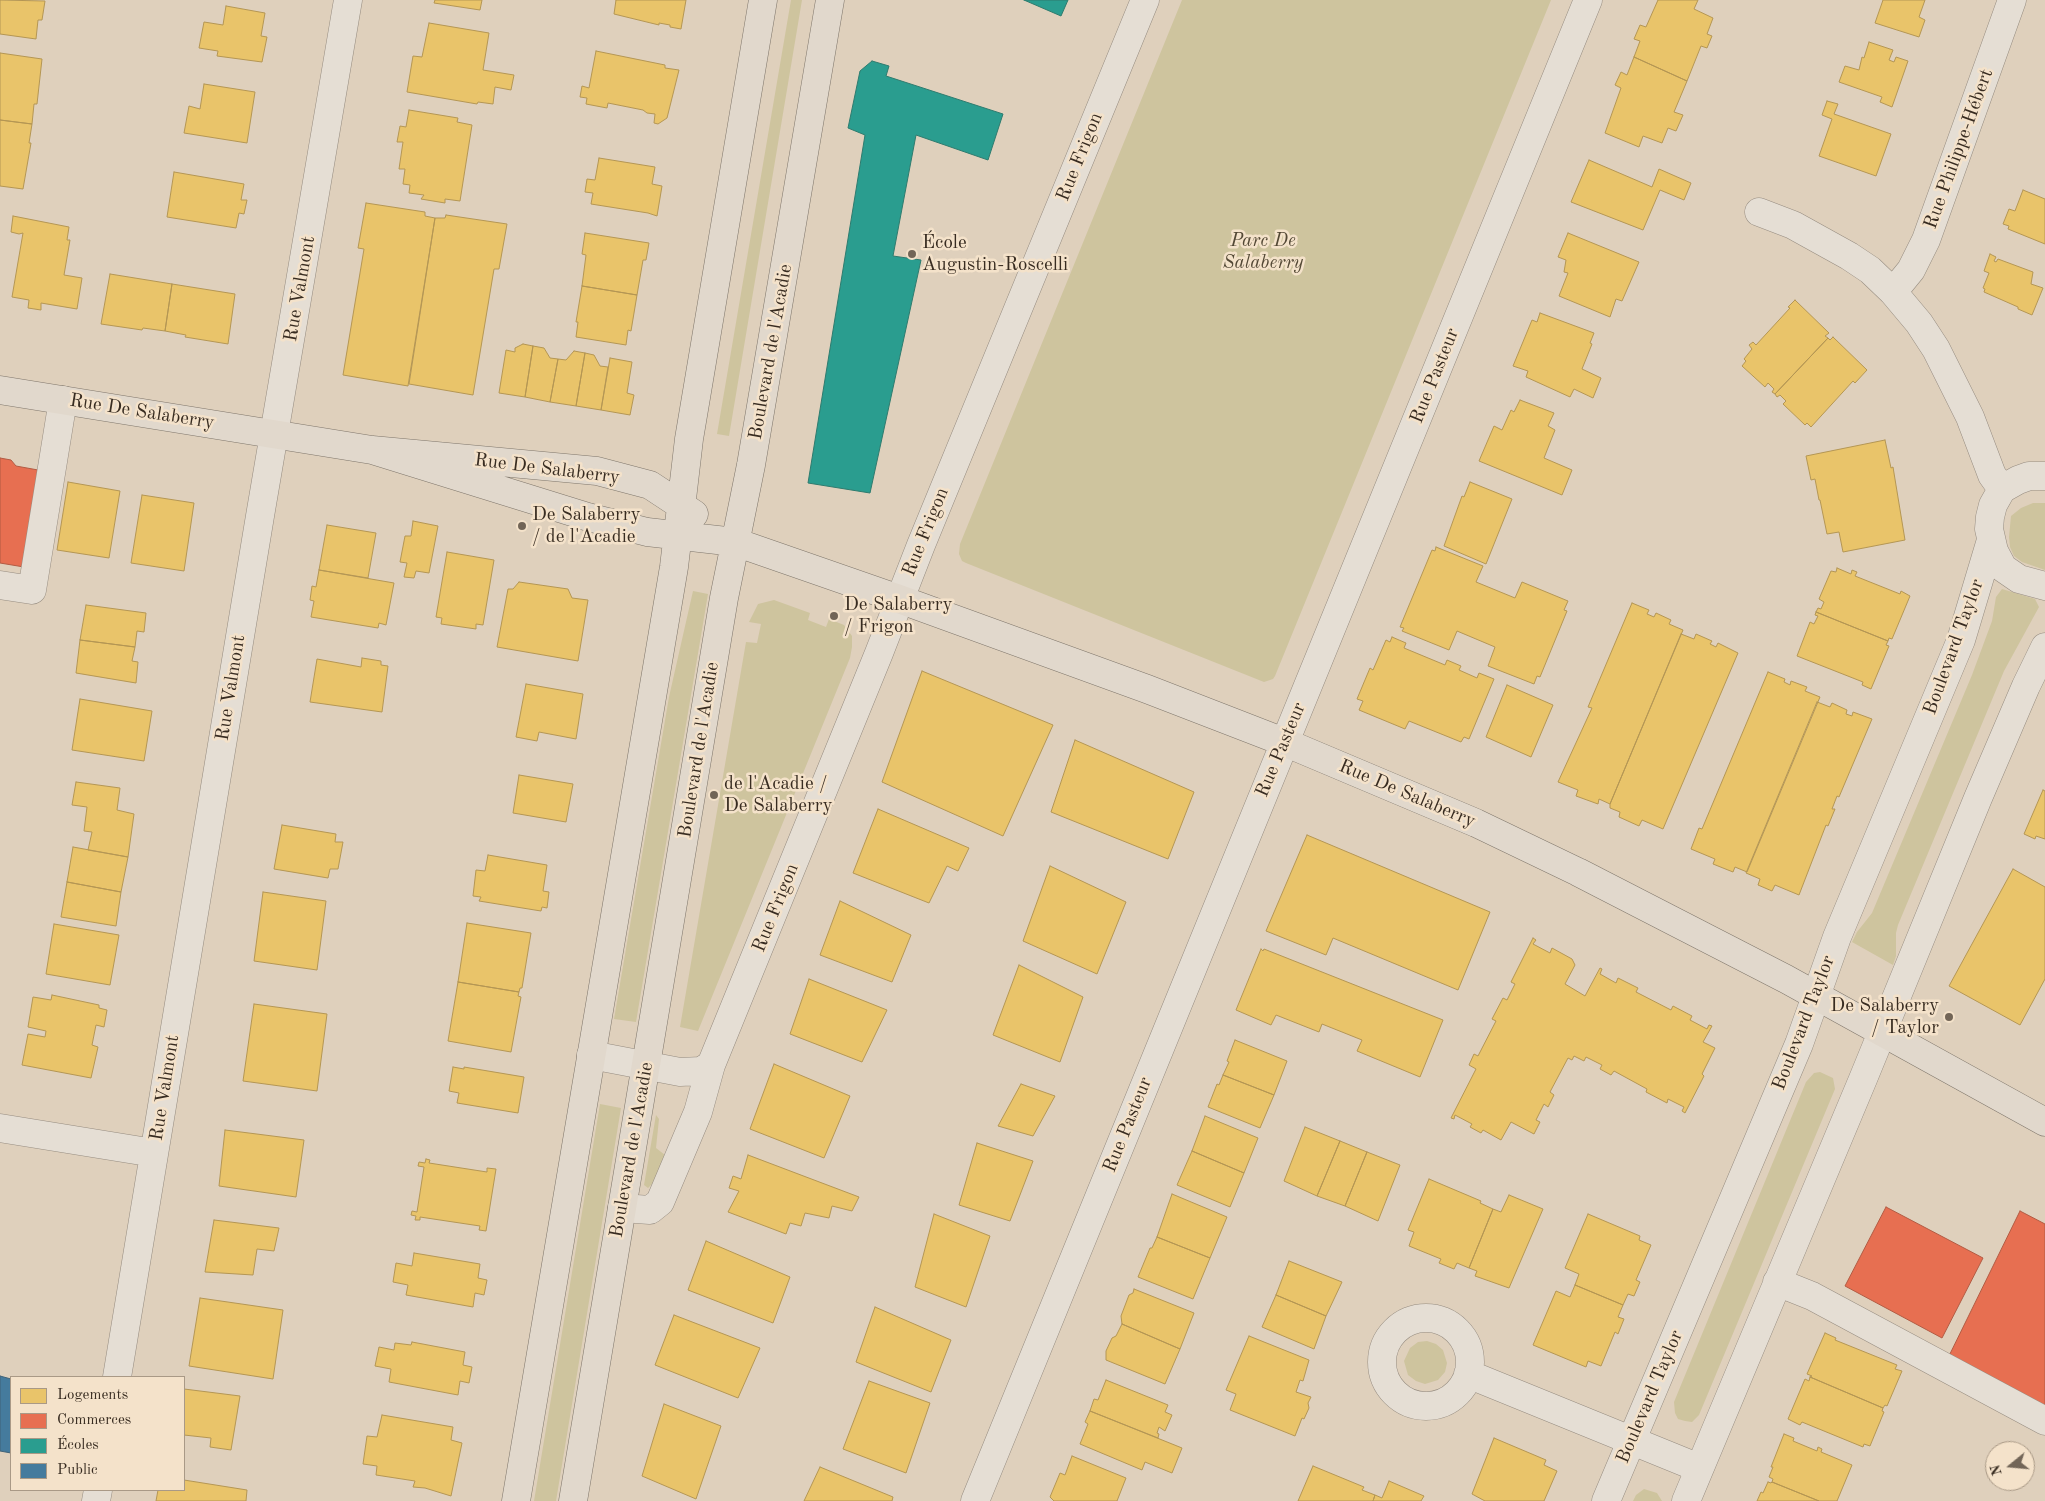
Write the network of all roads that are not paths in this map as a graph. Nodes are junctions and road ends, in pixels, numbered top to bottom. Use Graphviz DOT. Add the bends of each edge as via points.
graph roads {
  1 [pos="348,0"];
  2 [pos="764,0"];
  3 [pos="830,0"];
  4 [pos="1145,0"];
  5 [pos="1588,0"];
  6 [pos="2012,0"];
  7 [pos="1759,212"];
  8 [pos="1893,292"];
  9 [pos="0,390"];
  10 [pos="64,400"];
  11 [pos="275,434"];
  12 [pos="372,450"];
  13 [pos="2045,476"];
  14 [pos="2002,489"];
  15 [pos="683,506"];
  16 [pos="679,535"];
  17 [pos="1991,540"];
  18 [pos="735,542"];
  19 [pos="0,584"];
  20 [pos="2045,586"];
  21 [pos="899,598"];
  22 [pos="2045,647"];
  23 [pos="1284,742"];
  24 [pos="1816,996"];
  25 [pos="1881,1032"];
  26 [pos="591,1055"];
  27 [pos="711,1065"];
  28 [pos="646,1066"];
  29 [pos="2045,1122"];
  30 [pos="0,1128"];
  31 [pos="154,1152"];
  32 [pos="622,1208"];
  33 [pos="1777,1282"];
  34 [pos="1468,1374"];
  35 [pos="117,1376"];
  36 [pos="2045,1421"];
  37 [pos="1631,1440"];
  38 [pos="1699,1468"];
  39 [pos="516,1501"];
  40 [pos="573,1501"];
  41 [pos="975,1501"];
  42 [pos="1606,1501"];
  43 [pos="1686,1501"];
  1 -- 11 [label="street, Rue Valmont"];
  2 -- 15 [label="main road" via="689,439"];
  3 -- 18 [label="main road, Boulevard de l'Acadie"];
  4 -- 21 [label="street, Rue Frigon"];
  5 -- 23 [label="street, Rue Pasteur"];
  6 -- 8 [label="street, Rue Philippe-Hébert" via="1926,240 1910,270"];
  7 -- 8 [label="street" via="1843,252 1870,270"];
  8 -- 14 [label="street" via="1936,349 1970,417 1992,475"];
  9 -- 10 [label="main road, Rue De Salaberry"];
  10 -- 11 [label="main road, Rue De Salaberry"];
  10 -- 19 [label="street" via="32,590"];
  11 -- 12 [label="main road, Rue De Salaberry"];
  11 -- 31 [label="street, Rue Valmont"];
  12 -- 15 [label="main road, Rue De Salaberry" via="597,471 650,485"];
  12 -- 16 [label="main road, Rue De Salaberry" via="588,518 647,532"];
  13 -- 14 [label="street" via="2029,476"];
  14 -- 17 [label="street" via="1990,516"];
  15 -- 16 [label="main road"];
  15 -- 18 [label="main road, Rue De Salaberry"];
  16 -- 18 [label="main road, Rue De Salaberry"];
  16 -- 26 [label="main road"];
  17 -- 20 [label="street" via="2003,568 2019,579"];
  17 -- 24 [label="street, Boulevard Taylor" via="1961,640 1837,937"];
  18 -- 21 [label="main road, Rue De Salaberry"];
  18 -- 28 [label="main road, Boulevard de l'Acadie"];
  21 -- 23 [label="main road, Rue De Salaberry"];
  21 -- 27 [label="street, Rue Frigon"];
  22 -- 25 [label="street" via="2006,732"];
  23 -- 24 [label="main road, Rue De Salaberry" via="1528,847"];
  23 -- 41 [label="street, Rue Pasteur"];
  24 -- 25 [label="main road, Rue De Salaberry"];
  24 -- 37 [label="street, Boulevard Taylor" via="1799,1044"];
  25 -- 29 [label="main road, Rue De Salaberry"];
  25 -- 33 [label="street"];
  26 -- 28 [label="street"];
  26 -- 39 [label="main road"];
  27 -- 28 [label="street" via="688,1072"];
  27 -- 32 [label="street, Rue Frigon" via="698,1112 660,1202 650,1210"];
  28 -- 32 [label="main road, Boulevard de l'Acadie"];
  30 -- 31 [label="street"];
  31 -- 35 [label="street, Rue Valmont"];
  32 -- 40 [label="main road, Boulevard de l'Acadie"];
  33 -- 36 [label="street" via="1812,1296"];
  33 -- 38 [label="street"];
  34 -- 37 [label="street"];
  37 -- 38 [label="street"];
  37 -- 42 [label="street, Boulevard Taylor"];
  38 -- 43 [label="street"];
}
